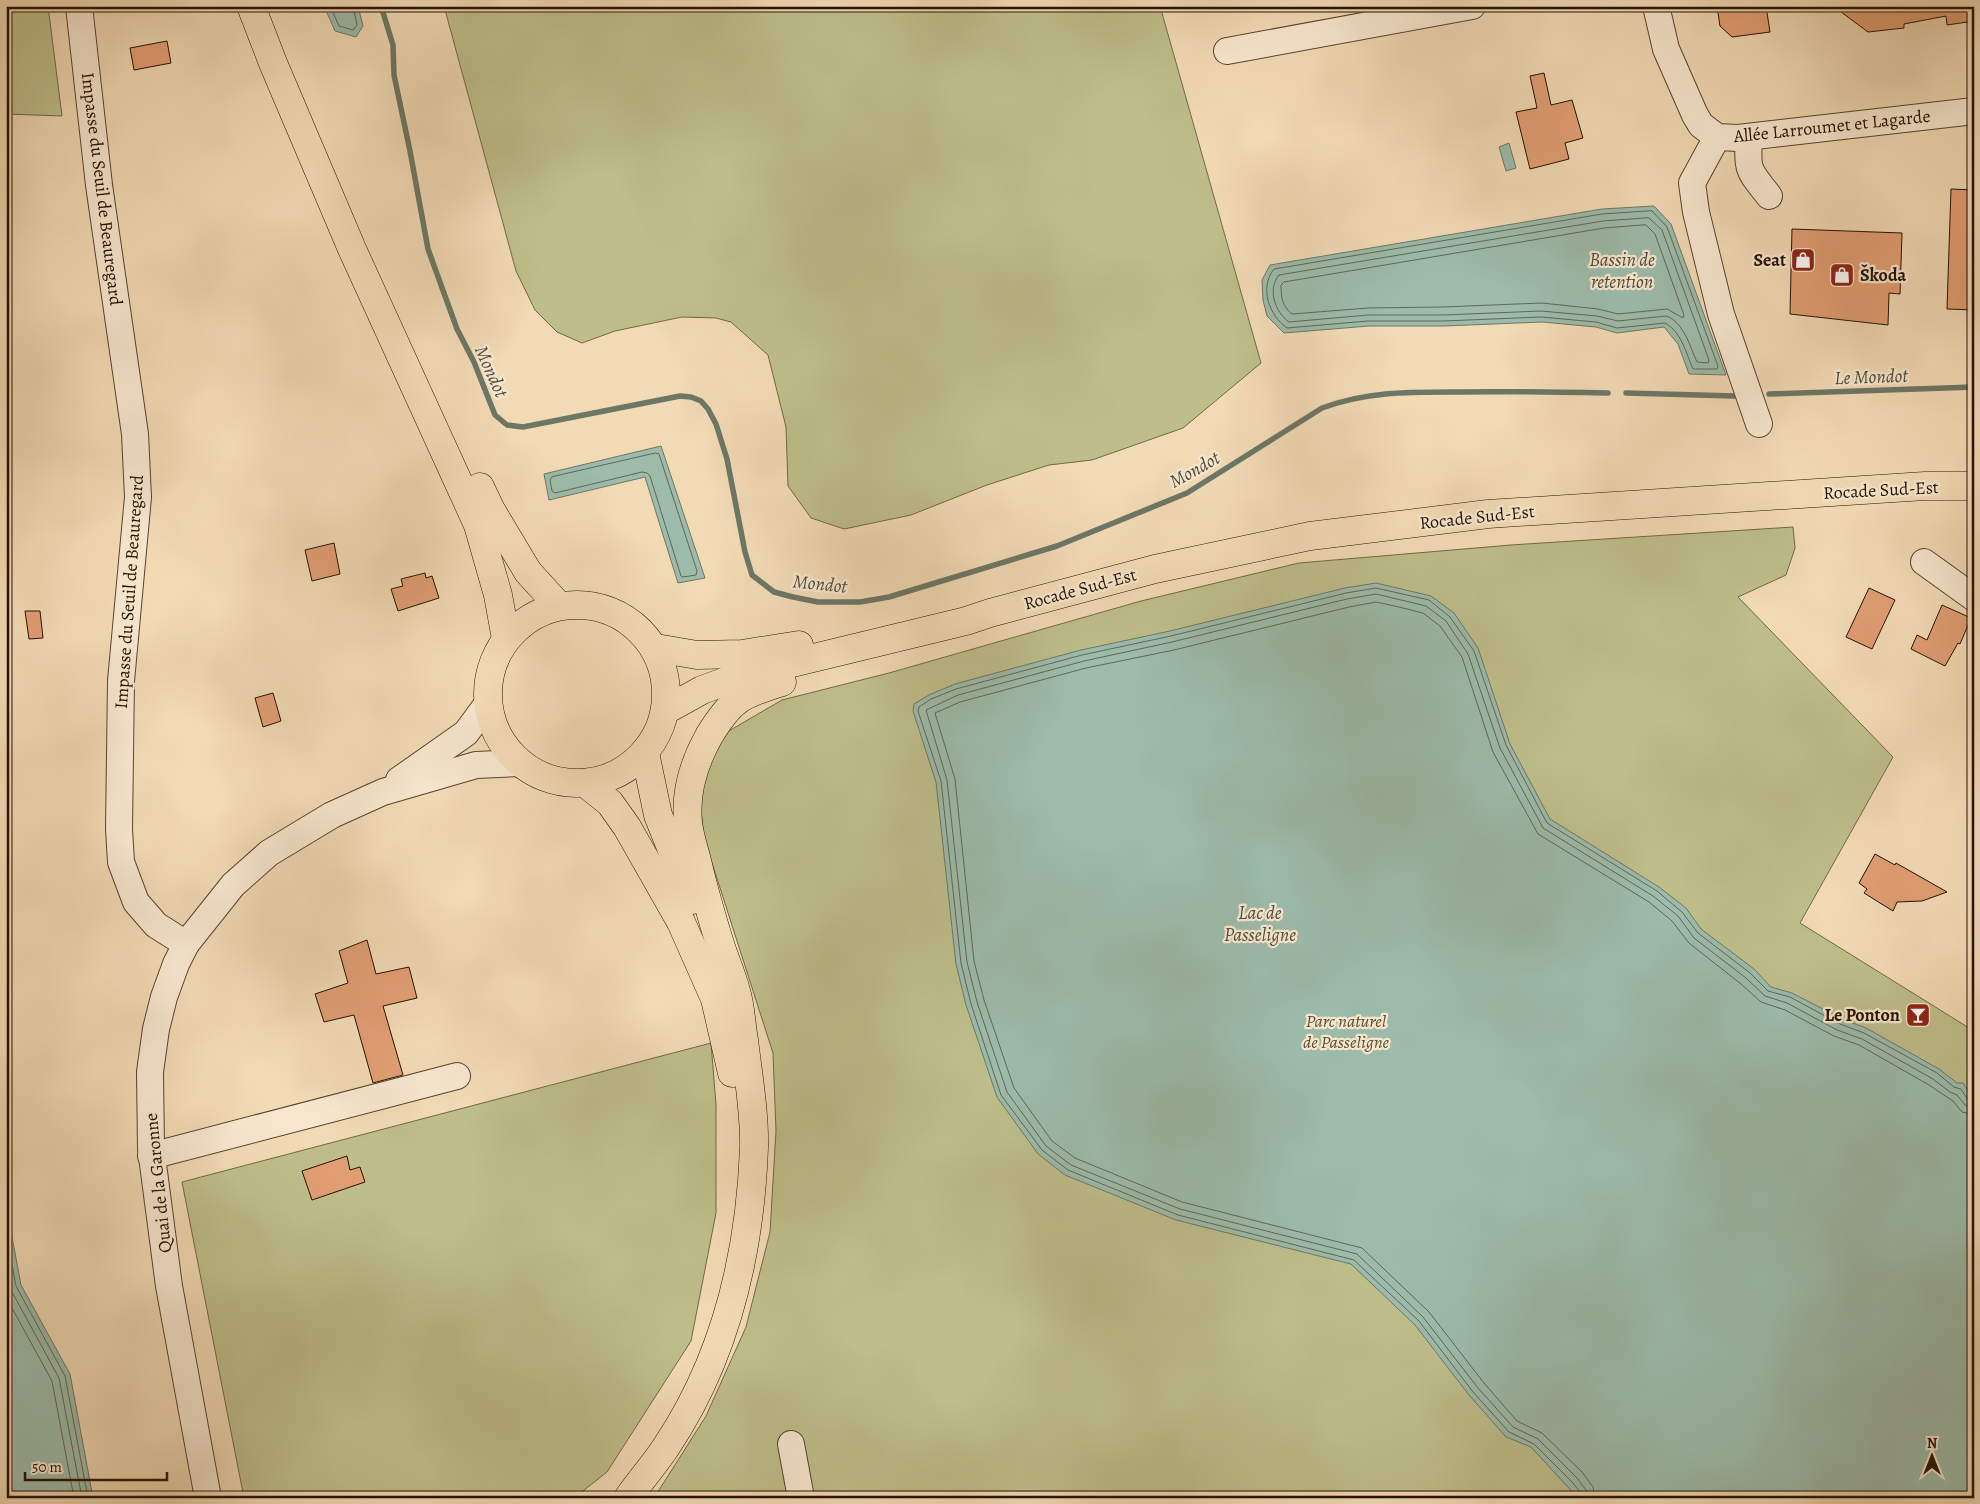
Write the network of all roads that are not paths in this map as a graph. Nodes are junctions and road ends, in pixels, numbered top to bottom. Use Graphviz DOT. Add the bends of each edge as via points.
graph roads {
  1 [pos="79,6"];
  2 [pos="250,6"];
  3 [pos="265,6"];
  4 [pos="1472,6"];
  5 [pos="1656,6"];
  6 [pos="1227,51"];
  7 [pos="1974,111"];
  8 [pos="1717,137"];
  9 [pos="1749,137"];
  10 [pos="1769,196"];
  11 [pos="1758,420"];
  12 [pos="1974,486"];
  13 [pos="1924,562"];
  14 [pos="1974,598"];
  15 [pos="559,606"];
  16 [pos="990,613"];
  17 [pos="506,639"];
  18 [pos="656,648"];
  19 [pos="488,702"];
  20 [pos="666,710"];
  21 [pos="645,753"];
  22 [pos="520,763"];
  23 [pos="584,783"];
  24 [pos="383,792"];
  25 [pos="186,944"];
  26 [pos="457,1076"];
  27 [pos="749,1077"];
  28 [pos="152,1156"];
  29 [pos="791,1444"];
  30 [pos="208,1498"];
  31 [pos="615,1498"];
  32 [pos="628,1498"];
  33 [pos="801,1498"];
  1 -- 25 [label="street, Impasse du Seuil de Beauregard" via="99,186 136,452 138,496 121,681 118,829 121,862 136,902 156,925"];
  2 -- 17 [label="main road" via="352,250 478,525 498,595"];
  3 -- 15 [label="main road" via="360,239 491,510 528,572"];
  4 -- 6 [label="street"];
  5 -- 8 [label="street, Allée Larroumet et Lagarde" via="1666,49 1695,115"];
  7 -- 9 [label="street, Allée Larroumet et Lagarde"];
  8 -- 9 [label="street, Allée Larroumet et Lagarde"];
  8 -- 11 [label="street" via="1692,183 1696,212 1721,314"];
  9 -- 10 [label="street" via="1747,164"];
  12 -- 16 [label="main road, Rocade Sud-Est" via="1925,486 1488,514 1310,536 1155,569"];
  13 -- 14 [label="street"];
  15 -- 17 [label="main road" via="539,612"];
  15 -- 18 [label="main road" via="587,604 614,612 638,627"];
  16 -- 18 [label="main road, Rocade Sud-Est" via="742,654 697,655"];
  16 -- 20 [label="main road, Rocade Sud-Est" via="966,622 743,675 702,690"];
  16 -- 27 [label="main road" via="961,634 752,691 730,706 697,758 688,823 704,893 737,993"];
  17 -- 19 [label="main road" via="492,666"];
  18 -- 20 [label="main road" via="666,678"];
  19 -- 22 [label="main road" via="493,725 504,746"];
  19 -- 24 [label="street, Quai de la Garonne" via="466,734"];
  20 -- 21 [label="main road" via="658,734"];
  21 -- 23 [label="main road" via="607,779"];
  21 -- 27 [label="main road" via="658,815 727,993"];
  22 -- 23 [label="main road" via="547,778"];
  22 -- 24 [label="street, Quai de la Garonne" via="476,765"];
  23 -- 31 [label="main road" via="610,803 627,827 682,922 715,1000 732,1071 737,1133 736,1185 728,1262 706,1345 666,1428"];
  24 -- 25 [label="street, Quai de la Garonne" via="332,815 269,853 233,885"];
  25 -- 28 [label="street, Quai de la Garonne" via="164,997 156,1029 150,1072"];
  26 -- 28 [label="street"];
  27 -- 32 [label="main road" via="754,1146 750,1206 729,1313 693,1399 666,1447"];
  28 -- 30 [label="street, Quai de la Garonne" via="171,1295"];
  29 -- 33 [label="street"];
}
